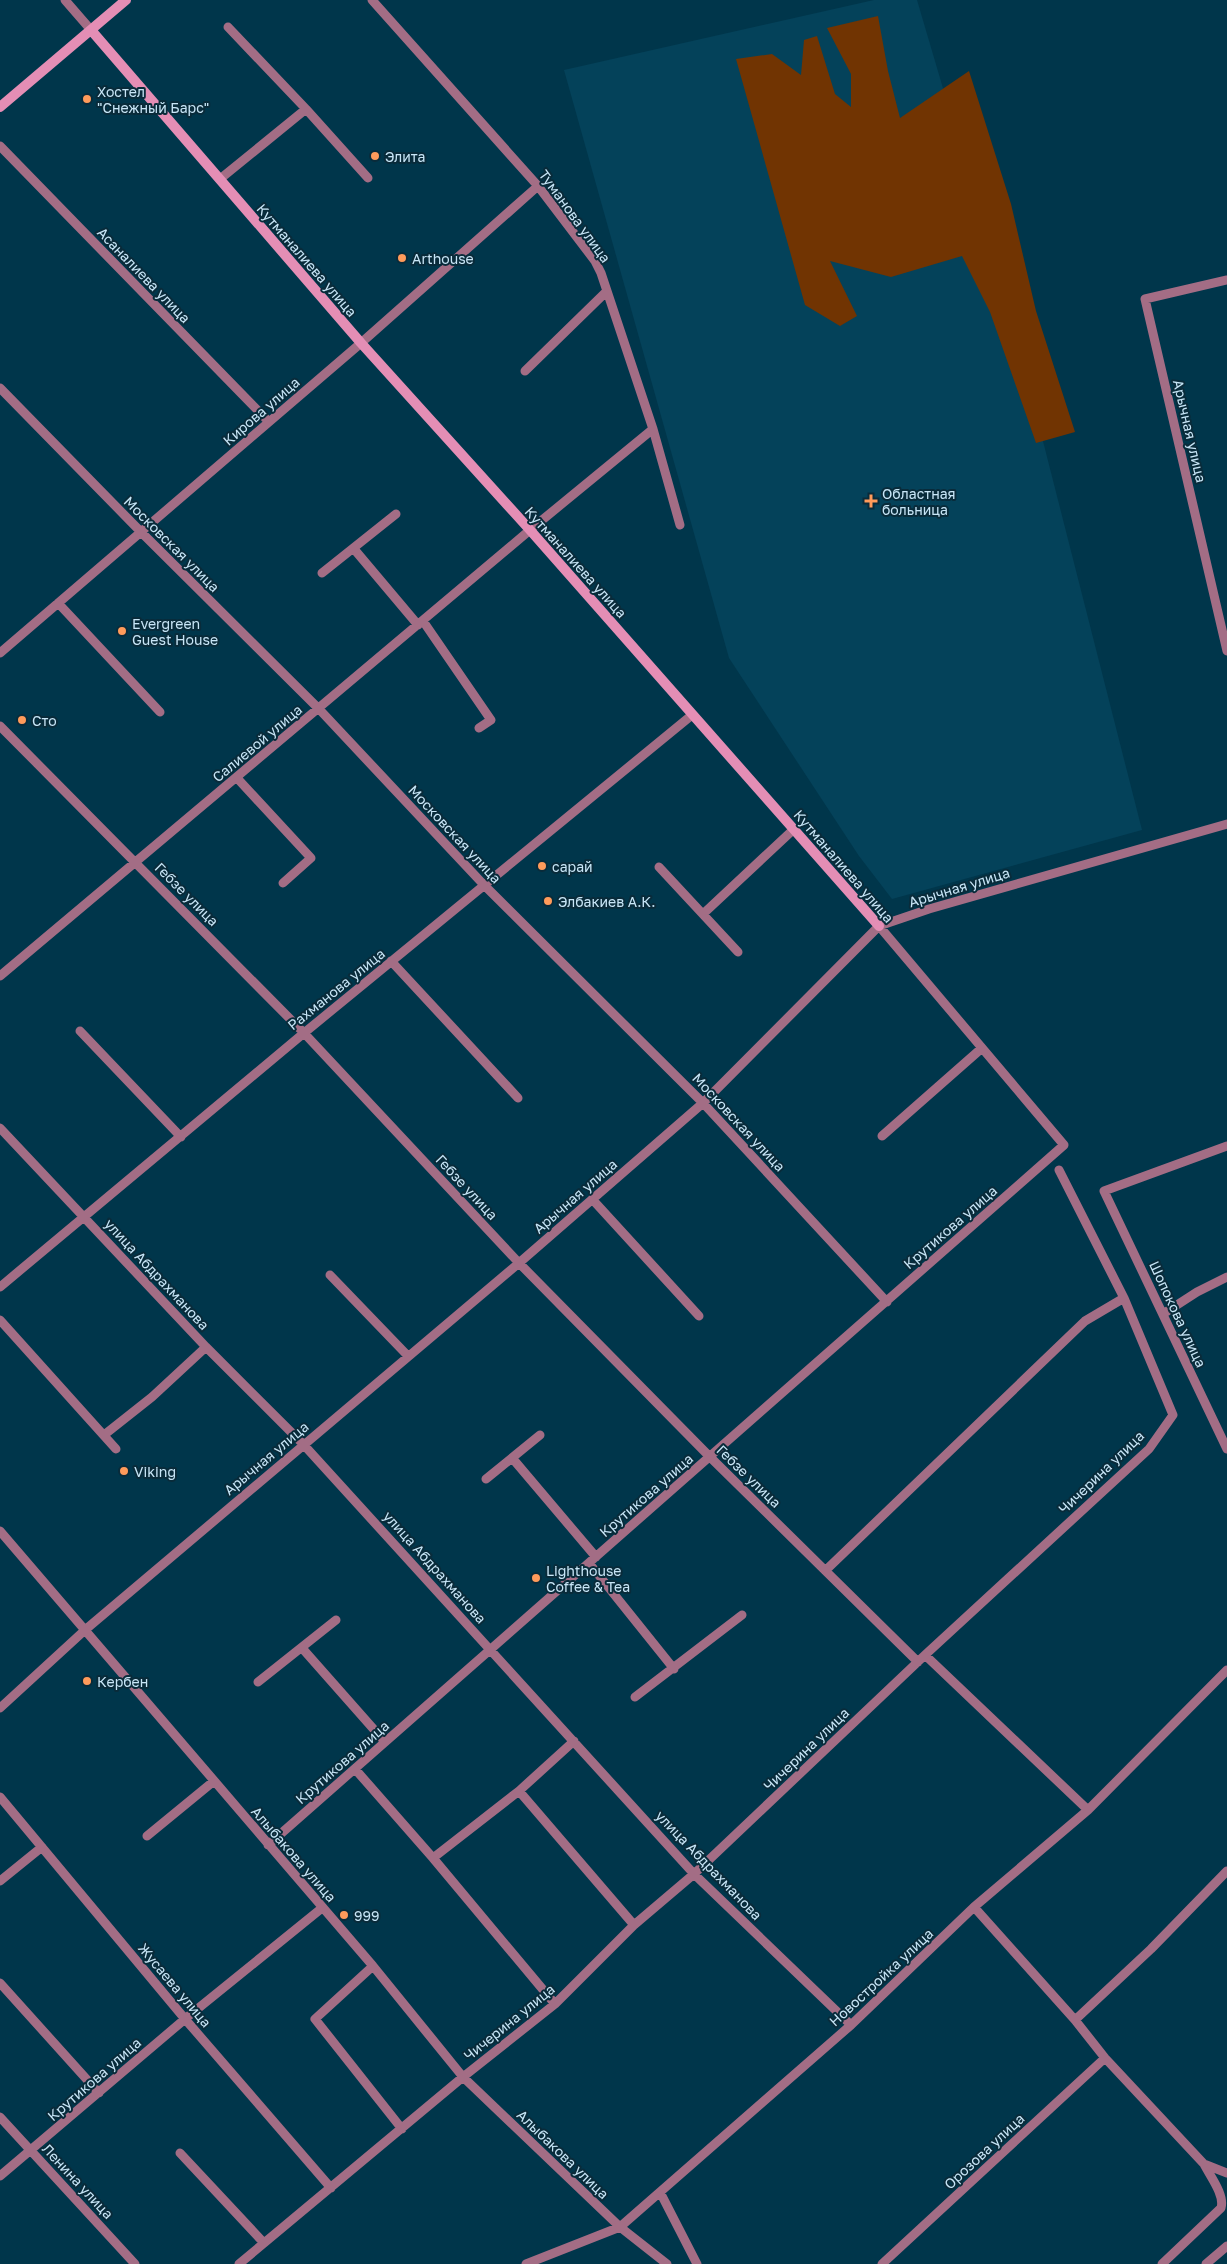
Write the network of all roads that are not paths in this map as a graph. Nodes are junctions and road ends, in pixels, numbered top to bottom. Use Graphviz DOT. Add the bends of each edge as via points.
graph roads {
  1 [pos="64,0"];
  2 [pos="126,0"];
  3 [pos="372,0"];
  4 [pos="228,27"];
  5 [pos="91,30"];
  6 [pos="0,107"];
  7 [pos="306,109"];
  8 [pos="0,146"];
  9 [pos="368,178"];
  10 [pos="220,179"];
  11 [pos="538,186"];
  12 [pos="1227,280"];
  13 [pos="607,290"];
  14 [pos="361,343"];
  15 [pos="525,370"];
  16 [pos="0,388"];
  17 [pos="269,422"];
  18 [pos="653,429"];
  19 [pos="396,514"];
  20 [pos="680,525"];
  21 [pos="530,530"];
  22 [pos="140,532"];
  23 [pos="354,549"];
  24 [pos="322,572"];
  25 [pos="58,603"];
  26 [pos="420,623"];
  27 [pos="1227,651"];
  28 [pos="0,653"];
  29 [pos="318,709"];
  30 [pos="160,712"];
  31 [pos="692,715"];
  32 [pos="0,726"];
  33 [pos="478,728"];
  34 [pos="237,778"];
  35 [pos="1227,824"];
  36 [pos="794,829"];
  37 [pos="137,863"];
  38 [pos="659,867"];
  39 [pos="283,883"];
  40 [pos="484,885"];
  41 [pos="703,914"];
  42 [pos="879,926"];
  43 [pos="738,952"];
  44 [pos="392,961"];
  45 [pos="0,976"];
  46 [pos="80,1031"];
  47 [pos="304,1033"];
  48 [pos="982,1048"];
  49 [pos="518,1098"];
  50 [pos="703,1103"];
  51 [pos="0,1128"];
  52 [pos="882,1136"];
  53 [pos="181,1137"];
  54 [pos="1064,1145"];
  55 [pos="1227,1146"];
  56 [pos="1059,1170"];
  57 [pos="592,1199"];
  58 [pos="85,1216"];
  59 [pos="519,1263"];
  60 [pos="330,1275"];
  61 [pos="1227,1277"];
  62 [pos="0,1287"];
  63 [pos="1124,1298"];
  64 [pos="886,1302"];
  65 [pos="1163,1314"];
  66 [pos="699,1316"];
  67 [pos="0,1320"];
  68 [pos="206,1347"];
  69 [pos="408,1356"];
  70 [pos="104,1435"];
  71 [pos="540,1435"];
  72 [pos="303,1444"];
  73 [pos="116,1449"];
  74 [pos="1227,1449"];
  75 [pos="710,1457"];
  76 [pos="513,1459"];
  77 [pos="486,1479"];
  78 [pos="0,1531"];
  79 [pos="593,1560"];
  80 [pos="826,1570"];
  81 [pos="742,1615"];
  82 [pos="336,1620"];
  83 [pos="85,1630"];
  84 [pos="302,1648"];
  85 [pos="491,1649"];
  86 [pos="925,1655"];
  87 [pos="918,1662"];
  88 [pos="674,1669"];
  89 [pos="1227,1670"];
  90 [pos="258,1682"];
  91 [pos="635,1697"];
  92 [pos="0,1708"];
  93 [pos="574,1741"];
  94 [pos="385,1742"];
  95 [pos="355,1768"];
  96 [pos="214,1781"];
  97 [pos="519,1791"];
  98 [pos="0,1797"];
  99 [pos="1088,1810"];
  100 [pos="147,1836"];
  101 [pos="268,1844"];
  102 [pos="42,1847"];
  103 [pos="433,1858"];
  104 [pos="1227,1871"];
  105 [pos="694,1874"];
  106 [pos="0,1881"];
  107 [pos="974,1907"];
  108 [pos="322,1908"];
  109 [pos="634,1924"];
  110 [pos="373,1966"];
  111 [pos="0,1983"];
  112 [pos="554,2004"];
  113 [pos="185,2019"];
  114 [pos="1075,2020"];
  115 [pos="851,2025"];
  116 [pos="1105,2058"];
  117 [pos="463,2077"];
  118 [pos="99,2094"];
  119 [pos="0,2117"];
  120 [pos="402,2129"];
  121 [pos="31,2151"];
  122 [pos="180,2153"];
  123 [pos="1204,2164"];
  124 [pos="1227,2173"];
  125 [pos="0,2176"];
  126 [pos="331,2188"];
  127 [pos="660,2192"];
  128 [pos="620,2227"];
  129 [pos="264,2243"];
  130 [pos="1227,2246"];
  131 [pos="528,2263"];
  132 [pos="135,2264"];
  133 [pos="239,2264"];
  134 [pos="667,2264"];
  135 [pos="697,2264"];
  136 [pos="882,2264"];
  137 [pos="1162,2264"];
  138 [pos="1206,2264"];
  1 -- 5 [label="street, Кутманалиева улица"];
  2 -- 5 [label="street"];
  3 -- 11 [label="street, Туманова улица"];
  4 -- 7 [label="street"];
  5 -- 6 [label="street"];
  5 -- 10 [label="street, Кутманалиева улица"];
  7 -- 9 [label="street"];
  7 -- 10 [label="street"];
  8 -- 17 [label="street, Асаналиева улица"];
  10 -- 14 [label="street, Кутманалиева улица"];
  11 -- 13 [label="street, Туманова улица" via="595,261"];
  11 -- 14 [label="street, Кирова улица"];
  12 -- 27 [label="street, Арычная улица" via="1145,299"];
  13 -- 15 [label="street"];
  13 -- 18 [label="street, Туманова улица"];
  14 -- 17 [label="street, Кирова улица"];
  14 -- 21 [label="street, Кутманалиева улица"];
  16 -- 22 [label="street, Московская улица"];
  17 -- 22 [label="street, Кирова улица"];
  18 -- 20 [label="street, Туманова улица"];
  18 -- 21 [label="street, Салиевой улица"];
  19 -- 23 [label="street"];
  21 -- 26 [label="street, Салиевой улица"];
  21 -- 31 [label="street, Кутманалиева улица"];
  22 -- 25 [label="street, Кирова улица"];
  22 -- 29 [label="street, Московская улица"];
  23 -- 24 [label="street"];
  23 -- 26 [label="street"];
  25 -- 28 [label="street, Кирова улица"];
  25 -- 30 [label="street"];
  26 -- 29 [label="street, Салиевой улица"];
  26 -- 33 [label="street" via="491,720"];
  29 -- 34 [label="street, Салиевой улица"];
  29 -- 40 [label="street, Московская улица"];
  31 -- 36 [label="street, Кутманалиева улица"];
  31 -- 40 [label="street, Рахманова улица"];
  32 -- 37 [label="street, Гебзе улица"];
  34 -- 37 [label="street, Салиевой улица"];
  34 -- 39 [label="street" via="311,858"];
  35 -- 42 [label="street, Арычная улица"];
  36 -- 41 [label="street"];
  36 -- 42 [label="street, Кутманалиева улица"];
  37 -- 45 [label="street, Салиевой улица"];
  37 -- 47 [label="street, Гебзе улица"];
  38 -- 41 [label="street"];
  40 -- 44 [label="street, Рахманова улица"];
  40 -- 50 [label="street, Московская улица"];
  41 -- 43 [label="street"];
  42 -- 48 [label="street, Кутманалиева улица"];
  42 -- 50 [label="street, Арычная улица"];
  44 -- 47 [label="street, Рахманова улица"];
  44 -- 49 [label="street"];
  46 -- 53 [label="street"];
  47 -- 53 [label="street, Рахманова улица"];
  47 -- 59 [label="street, Гебзе улица"];
  48 -- 52 [label="street"];
  48 -- 54 [label="street, Кутманалиева улица"];
  50 -- 57 [label="street, Арычная улица"];
  50 -- 64 [label="street, Московская улица"];
  51 -- 58 [label="street, улица Абдрахманова"];
  53 -- 58 [label="street, Рахманова улица"];
  54 -- 64 [label="street, Крутикова улица"];
  55 -- 65 [label="street, Шопокова улица" via="1104,1191"];
  56 -- 63 [label="street, Чичерина улица"];
  57 -- 59 [label="street, Арычная улица"];
  57 -- 66 [label="street"];
  58 -- 62 [label="street, Рахманова улица"];
  58 -- 68 [label="street, улица Абдрахманова"];
  59 -- 69 [label="street, Арычная улица"];
  59 -- 75 [label="street, Гебзе улица"];
  60 -- 69 [label="street"];
  61 -- 65 [label="street"];
  63 -- 80 [label="street" via="1085,1320"];
  63 -- 86 [label="street, Чичерина улица" via="1173,1415 1149,1449"];
  64 -- 75 [label="street, Крутикова улица"];
  65 -- 74 [label="street, Шопокова улица"];
  67 -- 70 [label="street"];
  68 -- 70 [label="street"];
  68 -- 72 [label="street, улица Абдрахманова"];
  69 -- 72 [label="street, Арычная улица"];
  70 -- 73 [label="street"];
  71 -- 76 [label="street"];
  72 -- 83 [label="street, Арычная улица"];
  72 -- 85 [label="street, улица Абдрахманова"];
  75 -- 79 [label="street, Крутикова улица"];
  75 -- 80 [label="street, Гебзе улица"];
  76 -- 77 [label="street"];
  76 -- 79 [label="street"];
  78 -- 83 [label="street, Алыбакова улица"];
  79 -- 85 [label="street, Крутикова улица"];
  79 -- 88 [label="street"];
  80 -- 87 [label="street, Гебзе улица"];
  81 -- 88 [label="street"];
  82 -- 84 [label="street"];
  83 -- 92 [label="street, Арычная улица"];
  83 -- 96 [label="street, Алыбакова улица"];
  84 -- 90 [label="street"];
  84 -- 94 [label="street"];
  85 -- 93 [label="street, улица Абдрахманова"];
  85 -- 94 [label="street, Крутикова улица"];
  86 -- 87 [label="street, Чичерина улица"];
  86 -- 99 [label="street"];
  87 -- 105 [label="street, Чичерина улица"];
  88 -- 91 [label="street"];
  89 -- 99 [label="street, Новостройка улица"];
  93 -- 97 [label="street"];
  93 -- 105 [label="street, улица Абдрахманова"];
  94 -- 95 [label="street, Крутикова улица"];
  95 -- 101 [label="street, Крутикова улица"];
  95 -- 103 [label="street"];
  96 -- 100 [label="street"];
  96 -- 101 [label="street, Алыбакова улица"];
  97 -- 103 [label="street"];
  97 -- 109 [label="street"];
  98 -- 102 [label="street, Жусаева улица"];
  99 -- 107 [label="street, Новостройка улица"];
  101 -- 108 [label="street, Алыбакова улица"];
  102 -- 106 [label="street"];
  102 -- 113 [label="street, Жусаева улица"];
  103 -- 112 [label="street"];
  104 -- 114 [label="street"];
  105 -- 109 [label="street, Чичерина улица"];
  105 -- 115 [label="street, улица Абдрахманова"];
  107 -- 114 [label="street"];
  107 -- 115 [label="street, Новостройка улица"];
  108 -- 110 [label="street, Алыбакова улица"];
  108 -- 113 [label="street, Крутикова улица"];
  109 -- 112 [label="street, Чичерина улица"];
  110 -- 117 [label="street, Алыбакова улица"];
  110 -- 120 [label="street" via="315,2019"];
  111 -- 118 [label="street"];
  112 -- 117 [label="street, Чичерина улица"];
  113 -- 118 [label="street, Крутикова улица"];
  113 -- 126 [label="street, Жусаева улица"];
  114 -- 116 [label="street"];
  115 -- 127 [label="street, Новостройка улица"];
  116 -- 123 [label="street"];
  116 -- 136 [label="street, Орозова улица"];
  117 -- 120 [label="street, Чичерина улица"];
  117 -- 128 [label="street, Алыбакова улица"];
  118 -- 121 [label="street, Крутикова улица"];
  119 -- 121 [label="street, Ленина улица"];
  120 -- 126 [label="street, Чичерина улица"];
  121 -- 125 [label="street, Крутикова улица"];
  121 -- 132 [label="street, Ленина улица"];
  122 -- 129 [label="street"];
  123 -- 124 [label="street"];
  123 -- 137 [label="street" via="1220,2196 1220,2208"];
  126 -- 129 [label="street, Чичерина улица"];
  127 -- 128 [label="street, Новостройка улица"];
  127 -- 135 [label="street"];
  128 -- 131 [label="street, Новостройка улица"];
  128 -- 134 [label="street, Алыбакова улица"];
  129 -- 133 [label="street, Чичерина улица"];
  130 -- 138 [label="street"];
}
